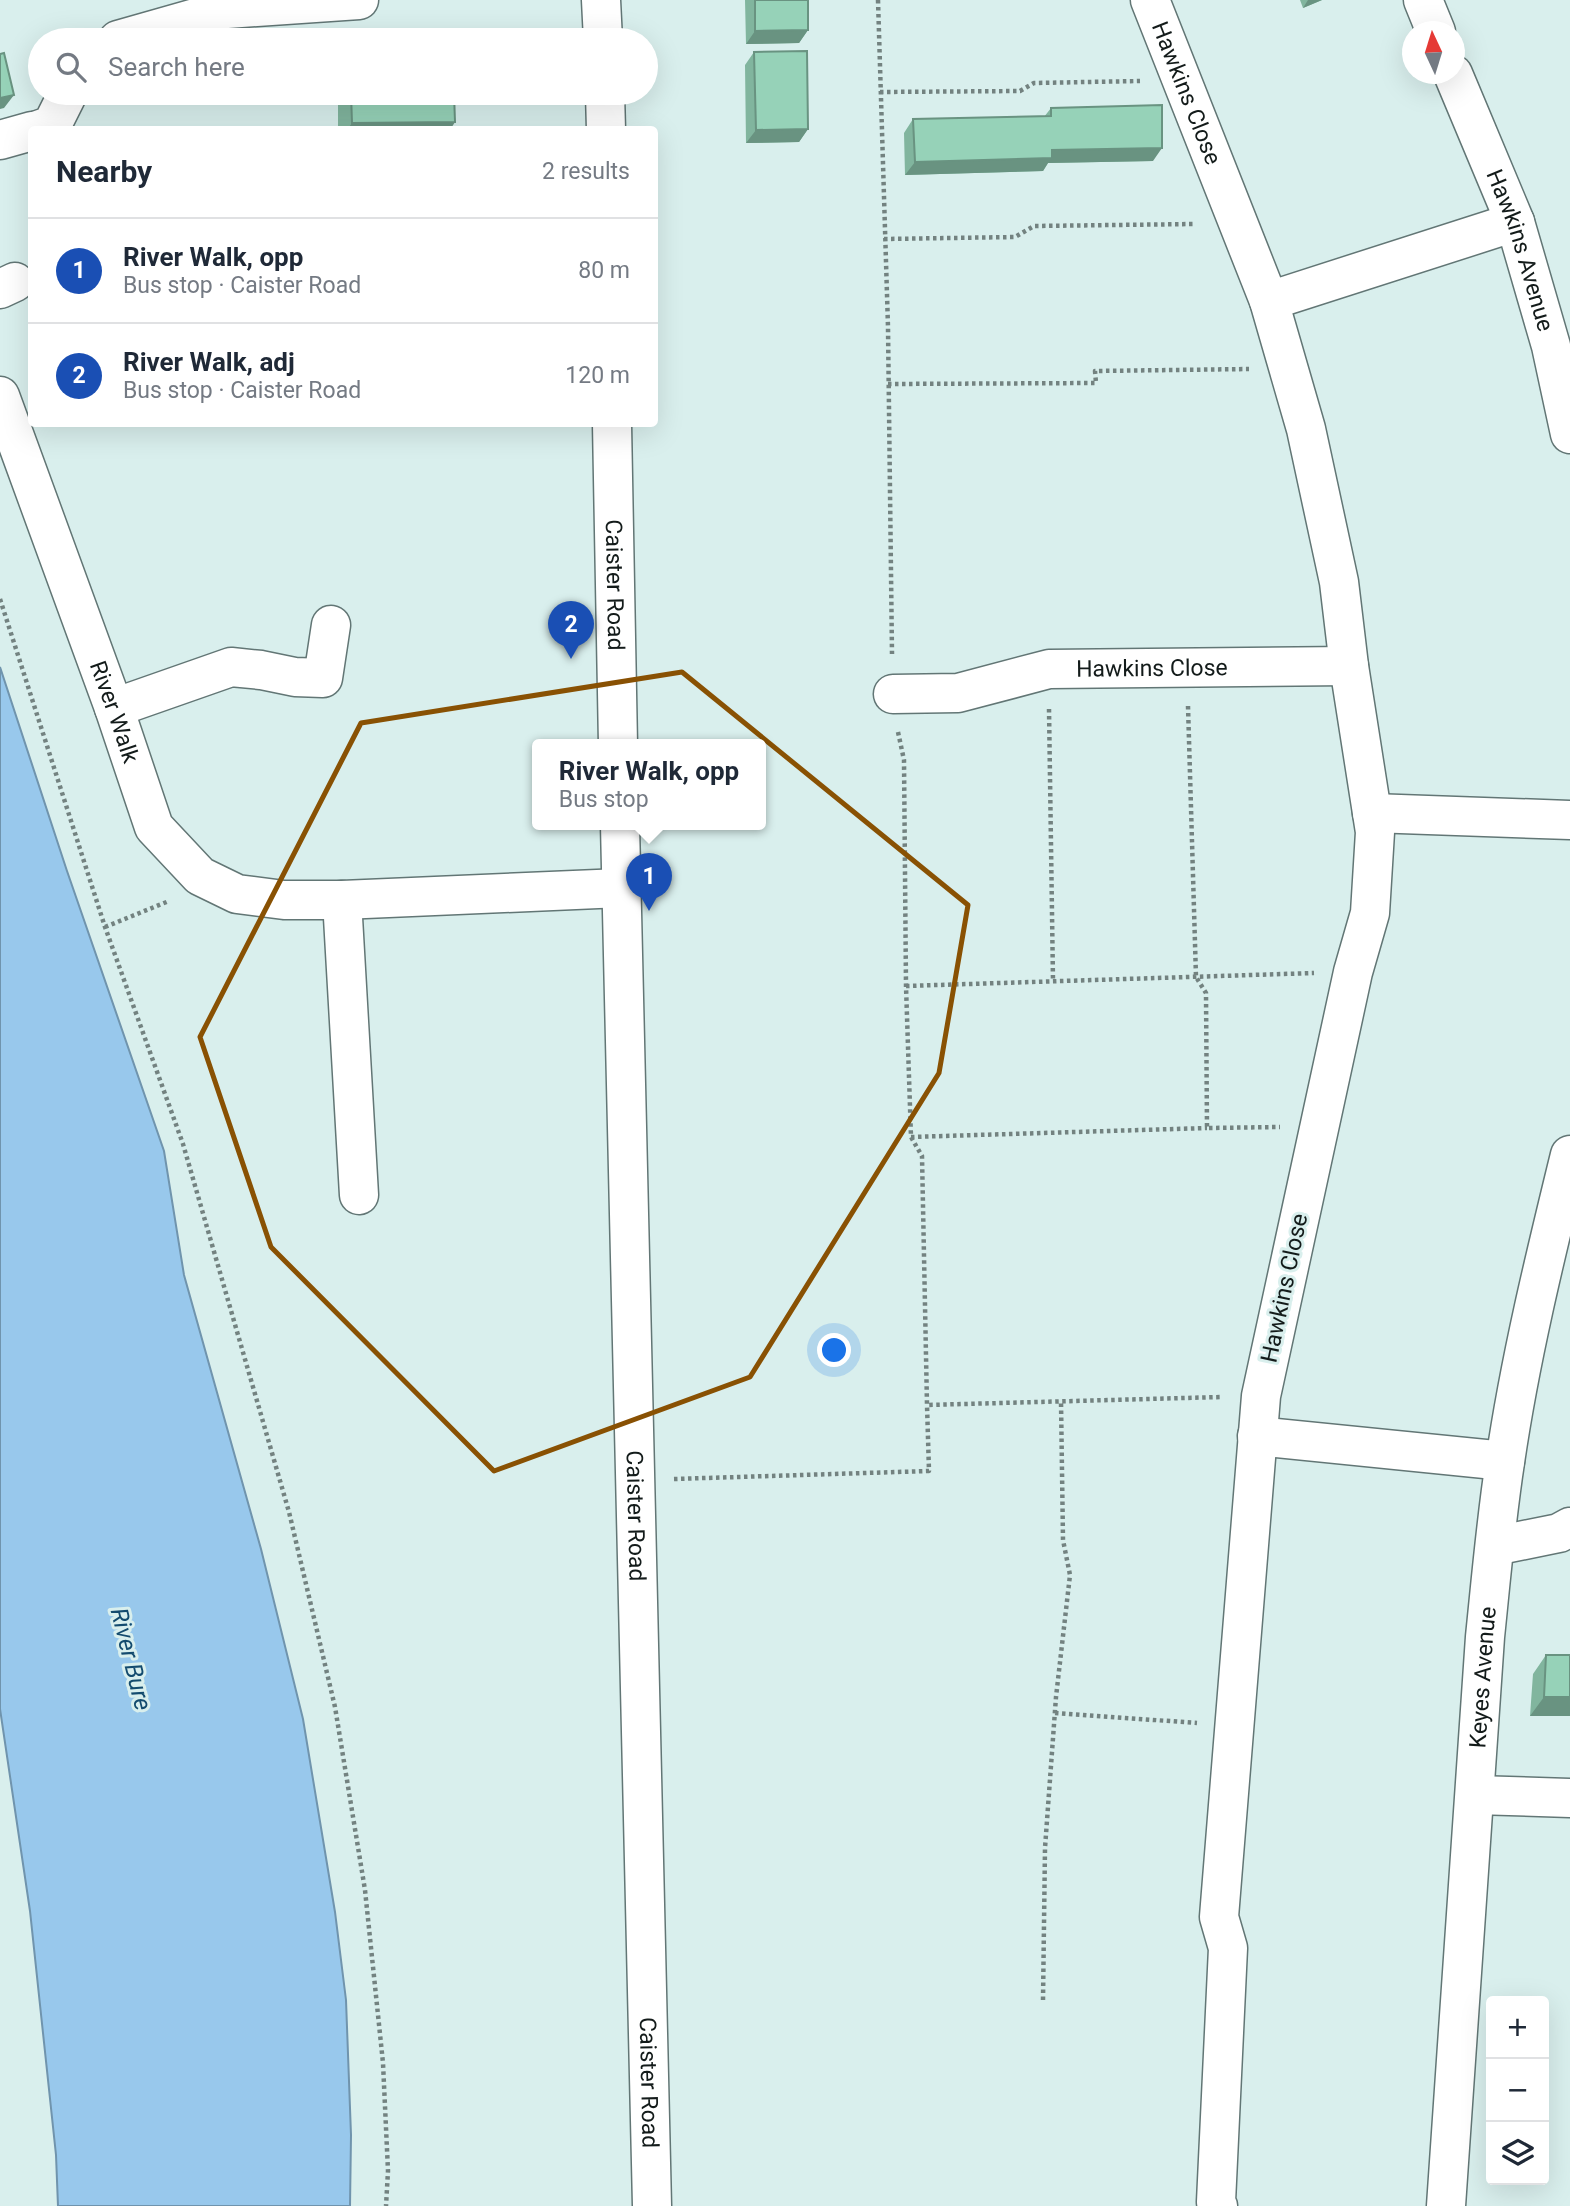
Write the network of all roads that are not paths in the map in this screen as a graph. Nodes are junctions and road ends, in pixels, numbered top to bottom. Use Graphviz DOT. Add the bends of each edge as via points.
graph roads {
  1 [pos="359,0"];
  2 [pos="601,0"];
  3 [pos="1150,0"];
  4 [pos="1423,0"];
  5 [pos="1432,21"];
  6 [pos="160,28"];
  7 [pos="602,28"];
  8 [pos="1457,84"];
  9 [pos="62,105"];
  10 [pos="605,105"];
  11 [pos="49,126"];
  12 [pos="606,126"];
  13 [pos="28,132"];
  14 [pos="0,141"];
  15 [pos="1515,222"];
  16 [pos="1269,301"];
  17 [pos="0,396"];
  18 [pos="612,427"];
  19 [pos="1570,434"];
  20 [pos="331,625"];
  21 [pos="1349,667"];
  22 [pos="893,694"];
  23 [pos="114,708"];
  24 [pos="618,739"];
  25 [pos="1372,813"];
  26 [pos="1570,820"];
  27 [pos="620,830"];
  28 [pos="621,888"];
  29 [pos="342,900"];
  30 [pos="1570,1155"];
  31 [pos="359,1195"];
  32 [pos="1257,1436"];
  33 [pos="1505,1461"];
  34 [pos="1570,1527"];
  35 [pos="1495,1546"];
  36 [pos="1475,1795"];
  37 [pos="1570,1798"];
  38 [pos="652,2206"];
  39 [pos="1218,2206"];
  40 [pos="1446,2206"];
  1 -- 6 [label="street" via="227,9"];
  2 -- 7 [label="street"];
  3 -- 16 [label="street, Hawkins Close"];
  4 -- 5 [label="street"];
  8 -- 15 [label="street, Hawkins Avenue"];
  9 -- 11 [label="street"];
  10 -- 12 [label="street"];
  13 -- 14 [label="street"];
  15 -- 16 [label="street"];
  15 -- 19 [label="street, Hawkins Avenue" via="1551,346"];
  16 -- 21 [label="street, Hawkins Close" via="1306,429 1339,582"];
  17 -- 23 [label="street, River Walk"];
  18 -- 24 [label="street, Caister Road"];
  20 -- 23 [label="street" via="323,678 232,667"];
  21 -- 22 [label="street, Hawkins Close" via="1049,669 958,692"];
  21 -- 25 [label="street, Hawkins Close"];
  23 -- 29 [label="street, River Walk" via="154,827 200,876 237,894"];
  25 -- 26 [label="street"];
  25 -- 32 [label="street, Hawkins Close" via="1370,913 1353,972 1261,1396"];
  27 -- 28 [label="street, Caister Road"];
  28 -- 29 [label="street, River Walk"];
  28 -- 38 [label="street, Caister Road"];
  29 -- 31 [label="street"];
  30 -- 33 [label="street, Keyes Avenue" via="1543,1264"];
  32 -- 33 [label="street"];
  32 -- 39 [label="street, Hawkins Close" via="1219,1917 1228,1948"];
  33 -- 35 [label="street, Keyes Avenue"];
  34 -- 35 [label="street"];
  35 -- 36 [label="street, Keyes Avenue"];
  36 -- 37 [label="street"];
  36 -- 40 [label="street, Keyes Avenue"];
}
